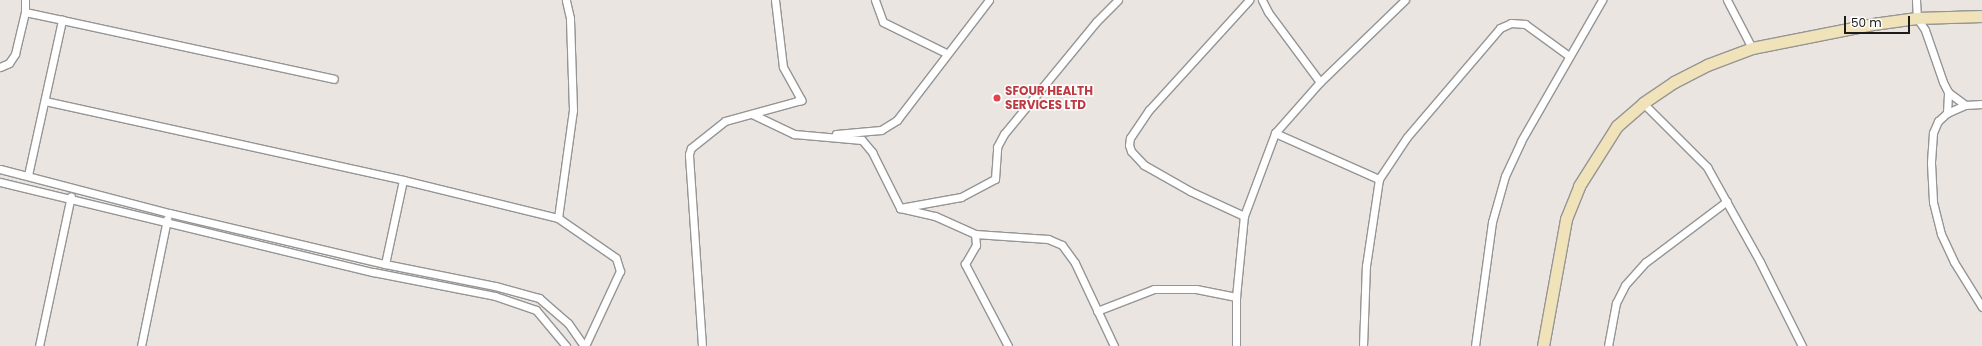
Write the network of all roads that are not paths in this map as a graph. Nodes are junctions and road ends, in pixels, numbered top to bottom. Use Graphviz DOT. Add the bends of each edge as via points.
graph roads {
  1 [pos="25,0"];
  2 [pos="566,0"];
  3 [pos="775,0"];
  4 [pos="875,0"];
  5 [pos="990,0"];
  6 [pos="1118,0"];
  7 [pos="1249,0"];
  8 [pos="1262,0"];
  9 [pos="1405,0"];
  10 [pos="1602,0"];
  11 [pos="1727,0"];
  12 [pos="1916,0"];
  13 [pos="25,12"];
  14 [pos="1982,16"];
  15 [pos="1917,18"];
  16 [pos="62,20"];
  17 [pos="1752,48"];
  18 [pos="946,53"];
  19 [pos="1569,56"];
  20 [pos="0,67"];
  21 [pos="334,79"];
  22 [pos="1320,82"];
  23 [pos="1948,92"];
  24 [pos="801,100"];
  25 [pos="45,101"];
  26 [pos="1643,103"];
  27 [pos="1982,104"];
  28 [pos="1965,105"];
  29 [pos="1947,113"];
  30 [pos="1275,133"];
  31 [pos="811,135"];
  32 [pos="0,169"];
  33 [pos="28,175"];
  34 [pos="1379,179"];
  35 [pos="403,180"];
  36 [pos="0,182"];
  37 [pos="72,190"];
  38 [pos="70,199"];
  39 [pos="1727,201"];
  40 [pos="900,208"];
  41 [pos="169,213"];
  42 [pos="1244,216"];
  43 [pos="558,218"];
  44 [pos="166,222"];
  45 [pos="975,234"];
  46 [pos="385,264"];
  47 [pos="1236,297"];
  48 [pos="1982,307"];
  49 [pos="1097,311"];
  50 [pos="39,346"];
  51 [pos="141,346"];
  52 [pos="566,346"];
  53 [pos="584,346"];
  54 [pos="702,346"];
  55 [pos="1008,346"];
  56 [pos="1114,346"];
  57 [pos="1236,346"];
  58 [pos="1363,346"];
  59 [pos="1475,346"];
  60 [pos="1543,346"];
  61 [pos="1608,346"];
  62 [pos="1802,346"];
  1 -- 13 [label="street"];
  2 -- 43 [label="street" via="570,18 574,110"];
  3 -- 24 [label="street" via="783,67"];
  4 -- 18 [label="street" via="883,22"];
  5 -- 18 [label="street"];
  6 -- 40 [label="street" via="1096,22 1004,134 997,148 995,179 961,197"];
  7 -- 42 [label="street" via="1149,110 1130,138 1129,145 1144,165 1190,191"];
  8 -- 22 [label="street" via="1268,12"];
  9 -- 22 [label="street"];
  10 -- 19 [label="street"];
  11 -- 17 [label="street"];
  12 -- 15 [label="street"];
  13 -- 16 [label="street"];
  13 -- 20 [label="street" via="15,54 9,63"];
  14 -- 15 [label="main road"];
  15 -- 17 [label="main road" via="1833,31"];
  15 -- 23 [label="street" via="1925,30 1938,71"];
  16 -- 21 [label="street"];
  16 -- 25 [label="street"];
  17 -- 26 [label="main road" via="1674,82"];
  18 -- 31 [label="street" via="897,120 881,130"];
  19 -- 34 [label="street" via="1525,24 1511,23 1500,28 1407,137"];
  19 -- 59 [label="street" via="1505,176 1492,222"];
  22 -- 30 [label="street"];
  23 -- 28 [label="street"];
  23 -- 29 [label="street"];
  24 -- 31 [label="street" via="752,114 794,134"];
  24 -- 54 [label="street" via="725,121 690,148"];
  25 -- 33 [label="street"];
  25 -- 35 [label="street"];
  26 -- 39 [label="street" via="1707,167"];
  26 -- 60 [label="main road" via="1617,126 1579,186 1564,226"];
  27 -- 28 [label="street"];
  28 -- 29 [label="street"];
  29 -- 48 [label="street" via="1938,121 1933,133 1933,202 1941,234 1954,262"];
  30 -- 34 [label="street"];
  30 -- 42 [label="street"];
  31 -- 40 [label="street" via="862,140 872,152"];
  32 -- 33 [label="street"];
  33 -- 37 [label="street"];
  34 -- 58 [label="street" via="1366,266"];
  35 -- 43 [label="street"];
  35 -- 46 [label="street"];
  36 -- 38 [label="street"];
  37 -- 38 [label="street"];
  37 -- 41 [label="street"];
  38 -- 44 [label="street"];
  38 -- 50 [label="street"];
  39 -- 61 [label="street" via="1646,262 1625,285 1616,303"];
  39 -- 62 [label="street"];
  40 -- 45 [label="street" via="935,216"];
  41 -- 44 [label="street"];
  41 -- 46 [label="street"];
  42 -- 47 [label="street"];
  43 -- 53 [label="street" via="616,258 619,267 619,278"];
  44 -- 51 [label="street"];
  44 -- 52 [label="street" via="373,272 495,296 536,310"];
  45 -- 49 [label="street" via="1048,239 1062,245 1075,263"];
  45 -- 55 [label="street" via="976,245 965,264"];
  46 -- 53 [label="street" via="495,286 538,298 568,323"];
  47 -- 49 [label="street" via="1196,289 1154,289"];
  47 -- 57 [label="street"];
  49 -- 56 [label="street"];
}
